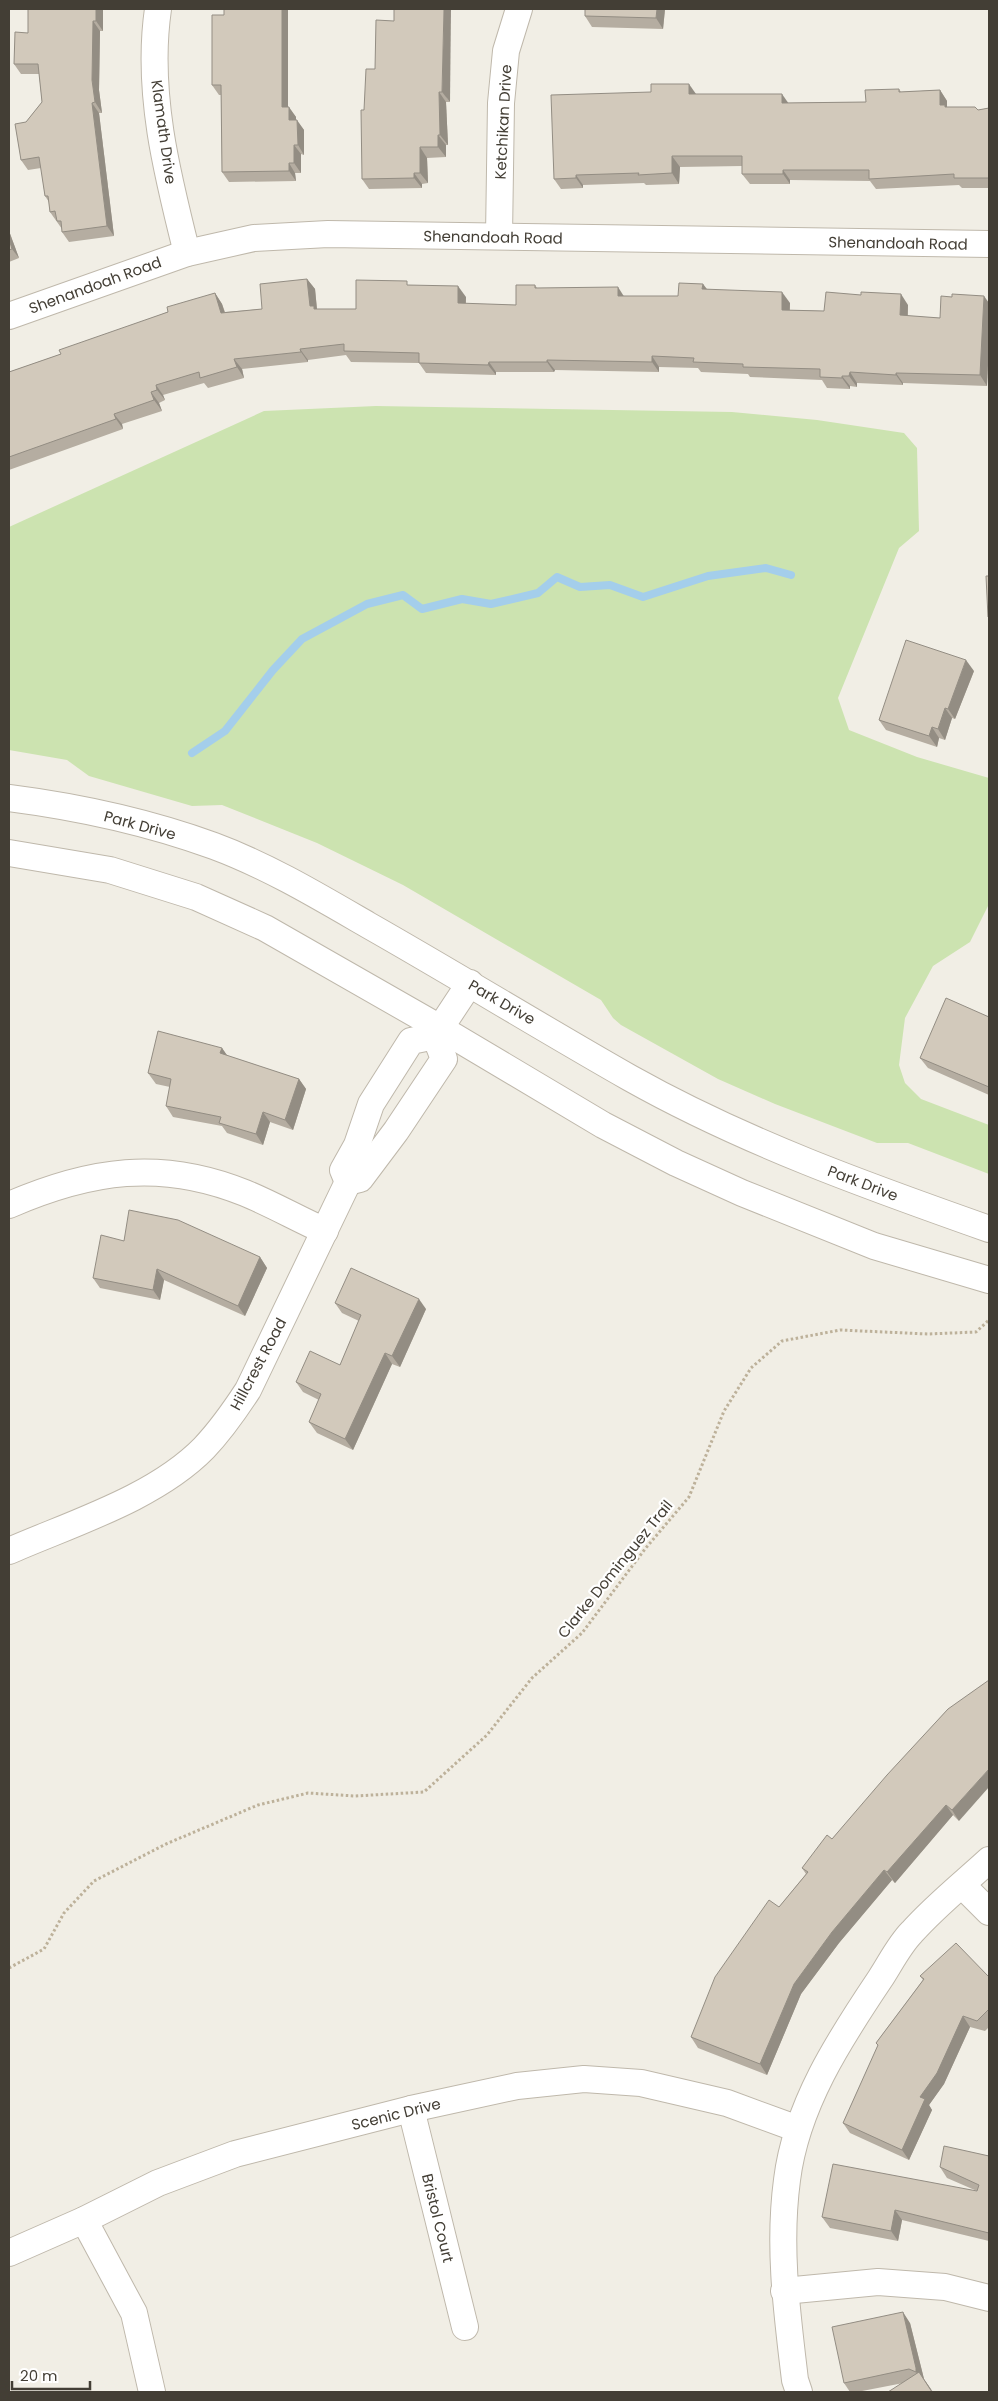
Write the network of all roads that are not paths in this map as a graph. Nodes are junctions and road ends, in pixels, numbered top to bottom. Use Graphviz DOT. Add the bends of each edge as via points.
graph roads {
  1 [pos="158,9"];
  2 [pos="519,9"];
  3 [pos="498,236"];
  4 [pos="989,244"];
  5 [pos="187,253"];
  6 [pos="9,316"];
  7 [pos="9,798"];
  8 [pos="9,852"];
  9 [pos="470,983"];
  10 [pos="437,1032"];
  11 [pos="367,1116"];
  12 [pos="395,1133"];
  13 [pos="348,1182"];
  14 [pos="9,1206"];
  15 [pos="989,1229"];
  16 [pos="325,1231"];
  17 [pos="989,1280"];
  18 [pos="9,1551"];
  19 [pos="989,1860"];
  20 [pos="962,1885"];
  21 [pos="989,1912"];
  22 [pos="411,2109"];
  23 [pos="798,2129"];
  24 [pos="84,2220"];
  25 [pos="9,2253"];
  26 [pos="784,2291"];
  27 [pos="989,2298"];
  28 [pos="465,2328"];
  29 [pos="152,2392"];
  30 [pos="799,2392"];
  1 -- 5 [label="street, Klamath Drive" via="155,90 164,151"];
  2 -- 3 [label="street, Ketchikan Drive" via="506,51 501,103"];
  3 -- 4 [label="street, Shenandoah Road"];
  3 -- 5 [label="street, Shenandoah Road" via="328,234 254,238"];
  5 -- 6 [label="street, Shenandoah Road"];
  7 -- 9 [label="street, Park Drive" via="123,818 216,847 289,880"];
  8 -- 10 [label="street" via="110,870 196,897 265,928"];
  9 -- 10 [label="street"];
  9 -- 15 [label="street, Park Drive" via="630,1078 700,1115 895,1196"];
  10 -- 11 [label="street, Hillcrest Road" via="411,1040 371,1104"];
  10 -- 12 [label="street" via="444,1058"];
  10 -- 17 [label="street" via="676,1164 874,1246"];
  11 -- 12 [label="street"];
  11 -- 13 [label="street, Hillcrest Road" via="357,1145 343,1170"];
  12 -- 13 [label="street" via="360,1179"];
  13 -- 16 [label="street, Hillcrest Road"];
  14 -- 16 [label="street" via="57,1186 116,1174 152,1171 188,1176 236,1190"];
  16 -- 18 [label="street, Hillcrest Road" via="248,1390 204,1448 148,1491"];
  19 -- 20 [label="street"];
  20 -- 21 [label="street"];
  20 -- 23 [label="street" via="911,1933 847,2027 821,2074"];
  22 -- 23 [label="street, Scenic Drive" via="517,2086 584,2079 641,2083 727,2103"];
  22 -- 24 [label="street, Scenic Drive" via="235,2154 158,2183"];
  22 -- 28 [label="street, Bristol Court"];
  23 -- 26 [label="street" via="787,2179"];
  24 -- 25 [label="street, Scenic Drive"];
  24 -- 29 [label="street" via="134,2314"];
  26 -- 27 [label="street" via="878,2282 945,2287"];
  26 -- 30 [label="street"];
}
